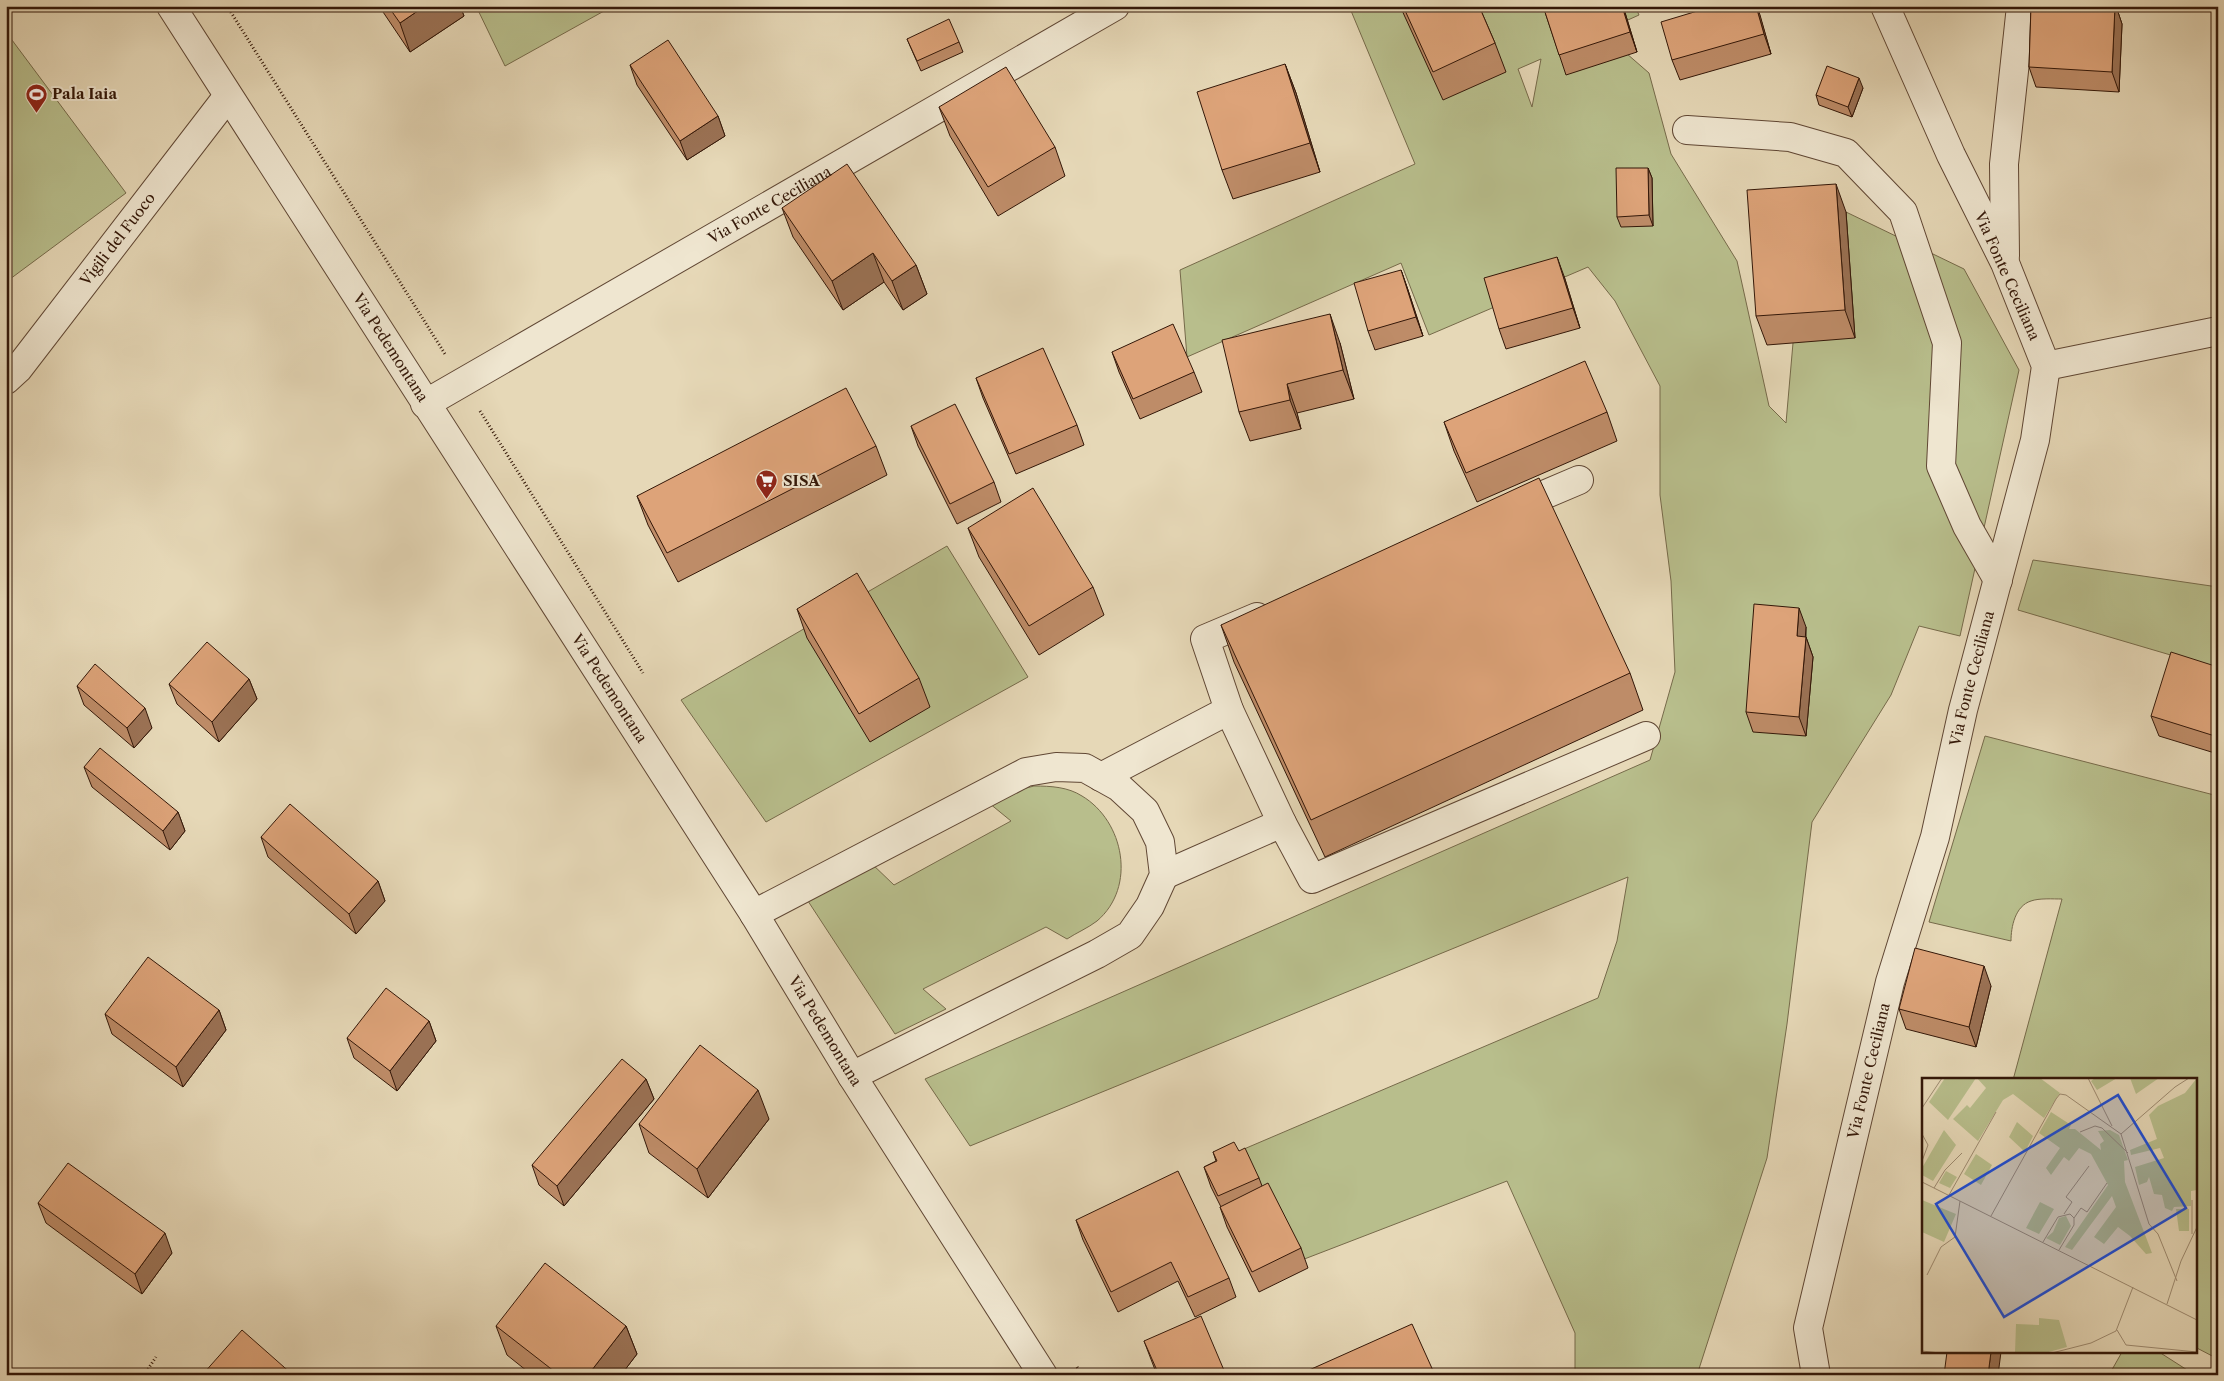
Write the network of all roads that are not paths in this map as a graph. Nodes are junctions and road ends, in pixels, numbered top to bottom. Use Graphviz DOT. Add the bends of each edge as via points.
graph roads {
  1 [pos="171,6"];
  2 [pos="1115,6"];
  3 [pos="1885,6"];
  4 [pos="2021,6"];
  5 [pos="228,96"];
  6 [pos="1687,130"];
  7 [pos="2005,263"];
  8 [pos="2218,331"];
  9 [pos="2046,366"];
  10 [pos="6,380"];
  11 [pos="425,404"];
  12 [pos="1579,480"];
  13 [pos="1488,519"];
  14 [pos="1998,580"];
  15 [pos="1278,608"];
  16 [pos="1229,710"];
  17 [pos="1646,736"];
  18 [pos="1102,777"];
  19 [pos="1282,823"];
  20 [pos="1164,875"];
  21 [pos="754,914"];
  22 [pos="852,1076"];
  23 [pos="1043,1375"];
  24 [pos="1816,1375"];
  1 -- 5 [label="street, Via Pedemontana"];
  2 -- 11 [label="street, Via Fonte Ceciliana"];
  3 -- 7 [label="street, Via Fonte Ceciliana" via="1951,155"];
  4 -- 7 [label="street" via="2004,164"];
  5 -- 10 [label="street, Vigili del Fuoco" via="18,369"];
  5 -- 11 [label="street, Via Pedemontana"];
  6 -- 14 [label="street" via="1790,137 1846,153 1903,212 1947,343 1942,466 1967,526"];
  7 -- 9 [label="street, Via Fonte Ceciliana"];
  8 -- 9 [label="street"];
  9 -- 14 [label="street, Via Fonte Ceciliana" via="2035,440"];
  11 -- 21 [label="street, Via Pedemontana"];
  12 -- 13 [label="street"];
  14 -- 24 [label="street, Via Fonte Ceciliana" via="1963,710 1936,836 1890,982 1808,1328"];
  15 -- 16 [label="street" via="1205,639"];
  16 -- 18 [label="street"];
  16 -- 19 [label="street"];
  17 -- 19 [label="street" via="1312,880"];
  18 -- 20 [label="street" via="1119,787 1145,811 1160,842"];
  18 -- 21 [label="street" via="1085,768 1056,767 1026,772"];
  19 -- 20 [label="street"];
  20 -- 22 [label="street" via="1150,906 1130,935"];
  21 -- 22 [label="street, Via Pedemontana"];
  22 -- 23 [label="street, Via Pedemontana"];
}
